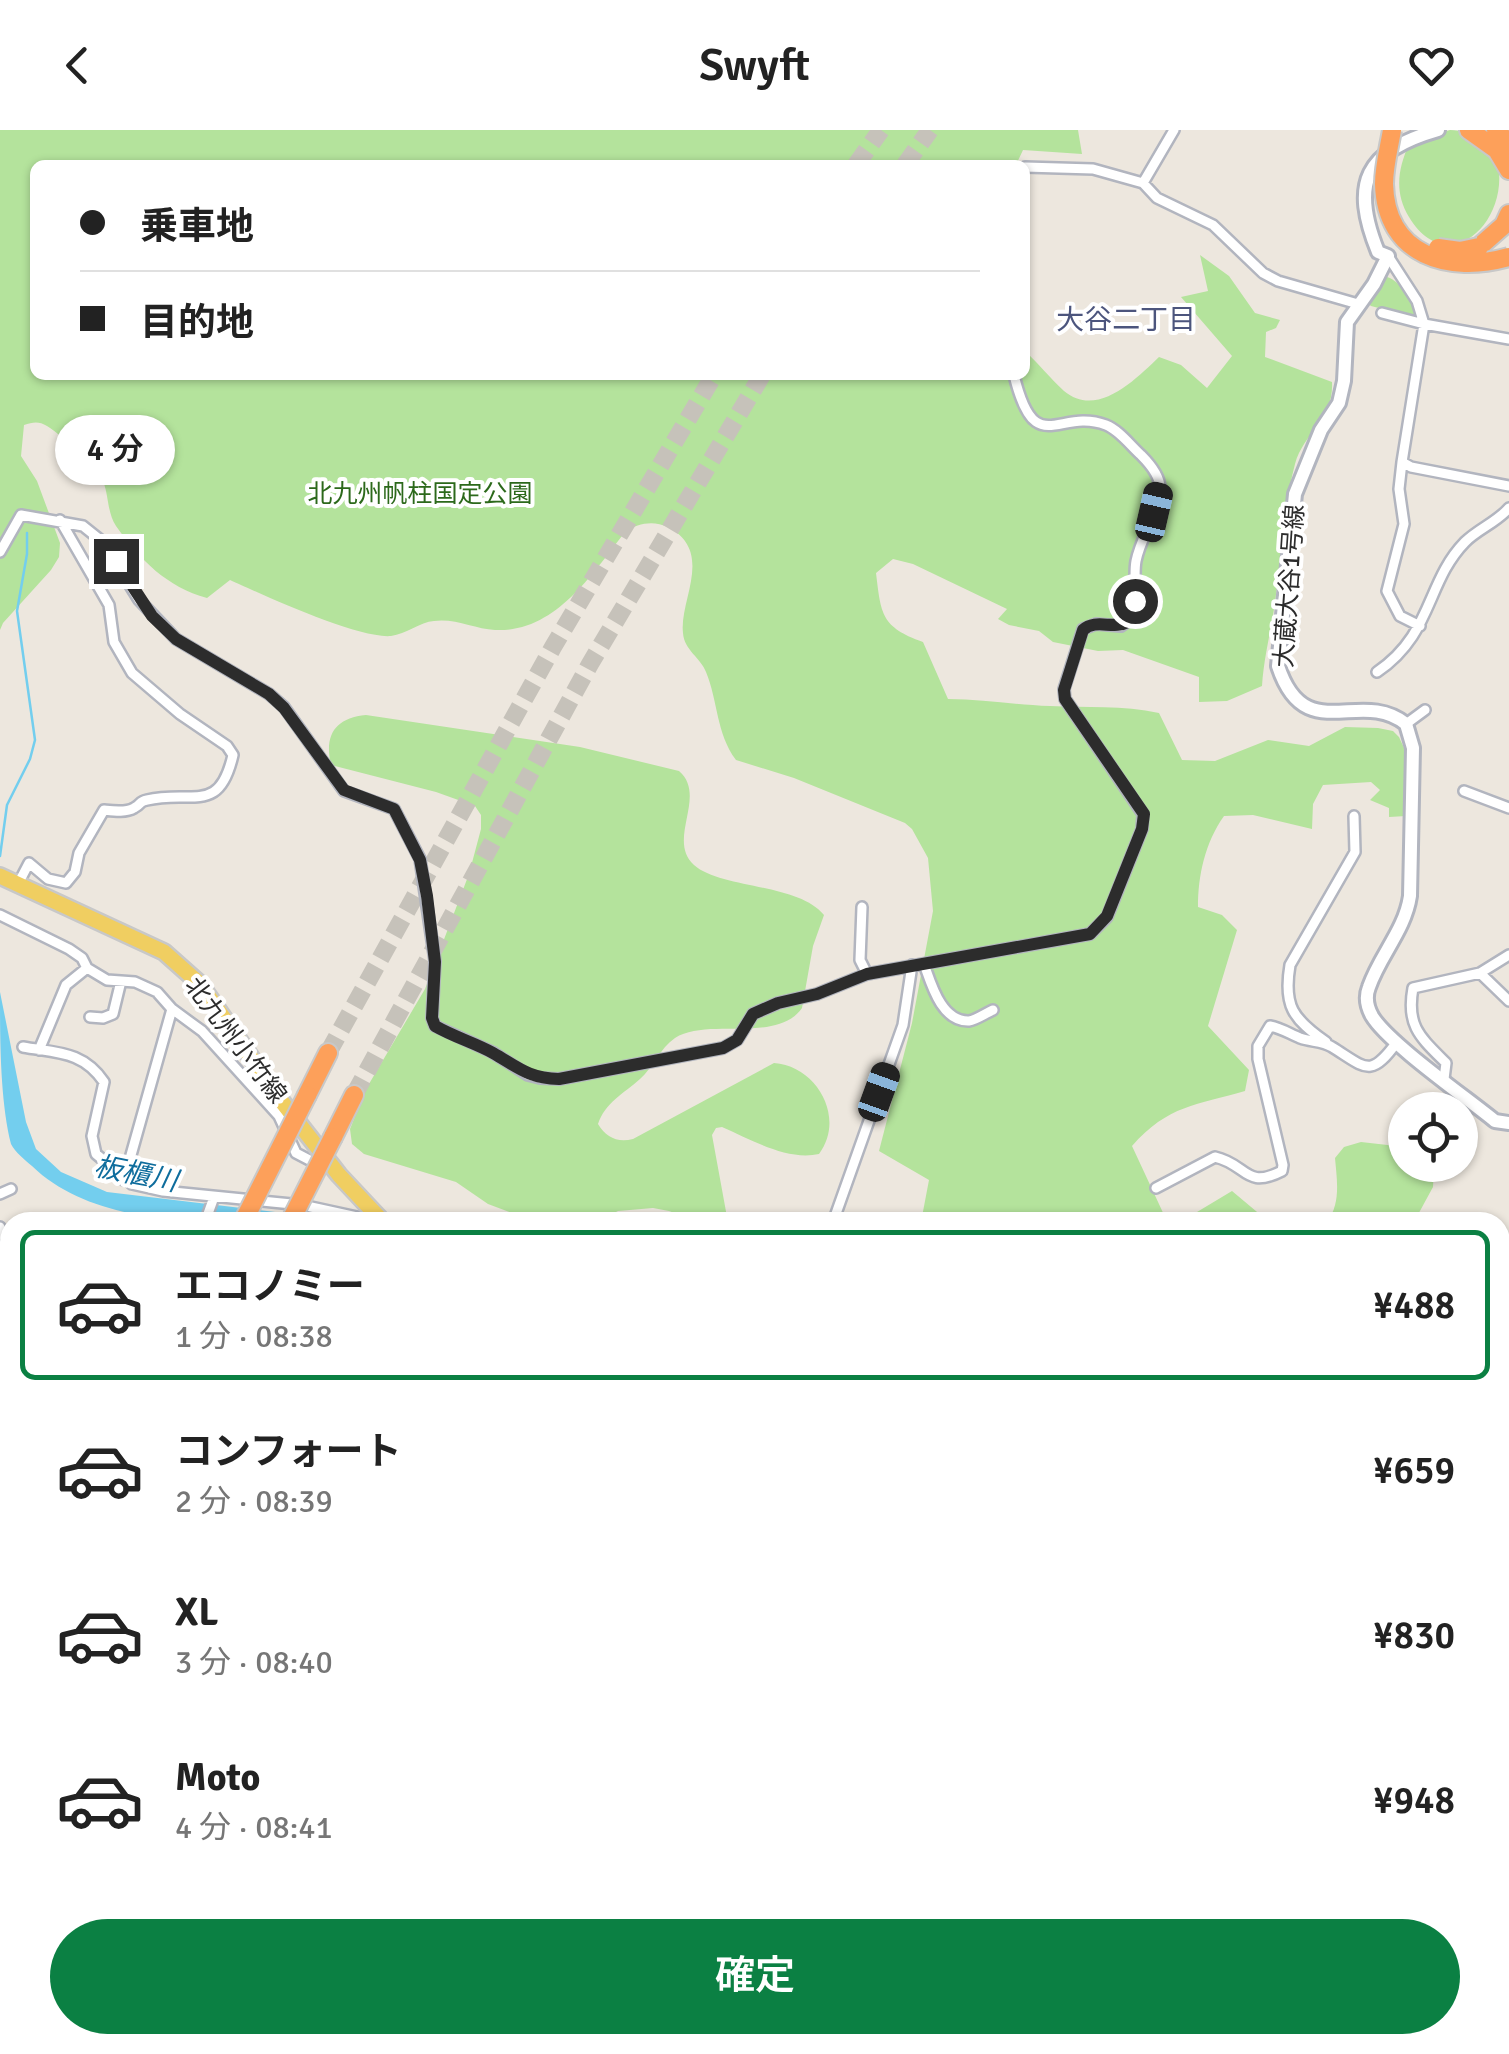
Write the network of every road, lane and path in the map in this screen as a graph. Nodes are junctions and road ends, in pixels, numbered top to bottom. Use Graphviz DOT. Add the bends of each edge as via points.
graph roads {
  1 [pos="1174,130"];
  2 [pos="1392,130"];
  3 [pos="1405,130"];
  4 [pos="1438,130"];
  5 [pos="1469,130"];
  6 [pos="1496,130"];
  7 [pos="1509,144"];
  8 [pos="1030,167"];
  9 [pos="1509,170"];
  10 [pos="1143,183"];
  11 [pos="1509,214"];
  12 [pos="1509,228"];
  13 [pos="1479,247"];
  14 [pos="1388,256"];
  15 [pos="1509,258"];
  16 [pos="1358,304"];
  17 [pos="1382,313"];
  18 [pos="1424,324"];
  19 [pos="1509,339"];
  20 [pos="1016,380"];
  21 [pos="1402,462"];
  22 [pos="1509,486"];
  23 [pos="1508,512"];
  24 [pos="60,520"];
  25 [pos="0,552"];
  26 [pos="1420,626"];
  27 [pos="1377,672"];
  28 [pos="1425,710"];
  29 [pos="1406,724"];
  30 [pos="1464,791"];
  31 [pos="1509,808"];
  32 [pos="1354,816"];
  33 [pos="0,876"];
  34 [pos="18,884"];
  35 [pos="862,907"];
  36 [pos="0,914"];
  37 [pos="1509,955"];
  38 [pos="924,964"];
  39 [pos="912,965"];
  40 [pos="87,968"];
  41 [pos="1480,973"];
  42 [pos="867,974"];
  43 [pos="122,981"];
  44 [pos="1509,1001"];
  45 [pos="172,1010"];
  46 [pos="993,1010"];
  47 [pos="90,1017"];
  48 [pos="1396,1042"];
  49 [pos="1328,1044"];
  50 [pos="23,1048"];
  51 [pos="39,1050"];
  52 [pos="328,1053"];
  53 [pos="1444,1079"];
  54 [pos="354,1094"];
  55 [pos="1509,1123"];
  56 [pos="339,1176"];
  57 [pos="124,1180"];
  58 [pos="1156,1188"];
  59 [pos="11,1190"];
  60 [pos="0,1194"];
  61 [pos="213,1199"];
  62 [pos="208,1212"];
  63 [pos="248,1212"];
  64 [pos="295,1212"];
  65 [pos="332,1212"];
  66 [pos="373,1212"];
  67 [pos="836,1212"];
  1 -- 10 [label="street"];
  2 -- 15 [label="highway, bridge" via="1386,200 1407,243 1450,262"];
  3 -- 13 [label="highway, bridge" via="1394,184 1406,228 1444,251"];
  4 -- 14 [label="street" via="1391,150 1364,184 1369,229 1378,252"];
  5 -- 9 [label="highway" via="1497,150"];
  6 -- 7 [label="highway"];
  8 -- 10 [label="street" via="1093,169"];
  10 -- 16 [label="street" via="1157,198 1213,224 1278,281"];
  11 -- 13 [label="highway"];
  12 -- 13 [label="highway"];
  14 -- 16 [label="street, 大蔵大谷1号線"];
  14 -- 18 [label="street"];
  16 -- 29 [label="street, 大蔵大谷1号線" via="1348,322 1339,404 1295,494 1278,666 1304,707 1385,713"];
  17 -- 18 [label="street"];
  18 -- 19 [label="street"];
  18 -- 21 [label="street"];
  20 -- 38 [label="street" via="1033,419 1054,427 1105,425 1149,462 1159,481 1135,567 1132,614 1121,626 1083,630 1064,690 1144,814 1142,829 1107,916 1090,934"];
  21 -- 22 [label="street"];
  21 -- 26 [label="street" via="1404,524 1388,591 1400,616"];
  23 -- 26 [label="street" via="1465,542"];
  24 -- 25 [label="street" via="21,515"];
  24 -- 34 [label="street" via="109,605 114,642 132,673 232,755 227,782 213,792 104,810 66,882 48,878 29,862"];
  24 -- 42 [label="street" via="83,526 102,542 176,639 284,708 344,790 394,809 420,860 435,962 435,1026 528,1075 559,1079 723,1048 737,1040 753,1014"];
  26 -- 27 [label="street"];
  28 -- 29 [label="street"];
  29 -- 48 [label="street" via="1414,748 1410,896 1367,990 1374,1020"];
  30 -- 31 [label="street"];
  32 -- 49 [label="street" via="1355,852 1290,965 1287,983 1288,1005 1302,1026"];
  33 -- 34 [label="main road, 北九州小竹線"];
  34 -- 56 [label="main road, 北九州小竹線" via="164,952 200,984"];
  35 -- 42 [label="street" via="860,960"];
  36 -- 40 [label="street" via="69,949"];
  37 -- 41 [label="street"];
  38 -- 39 [label="street"];
  38 -- 46 [label="street" via="939,1002 956,1018 970,1021"];
  39 -- 42 [label="street"];
  39 -- 67 [label="street" via="903,1025"];
  40 -- 43 [label="street"];
  40 -- 51 [label="street" via="66,985"];
  41 -- 44 [label="street"];
  41 -- 53 [label="street" via="1413,988 1409,1009 1418,1034 1446,1063"];
  43 -- 45 [label="street" via="157,992"];
  43 -- 47 [label="street" via="112,1014"];
  45 -- 56 [label="street" via="202,1031 279,1116 296,1153"];
  45 -- 57 [label="street"];
  48 -- 49 [label="street" via="1380,1064 1368,1068"];
  48 -- 53 [label="street"];
  49 -- 58 [label="street" via="1270,1026 1258,1046 1282,1171 1254,1179 1215,1157"];
  50 -- 51 [label="street"];
  51 -- 57 [label="street" via="78,1056 104,1082 92,1136 96,1154"];
  52 -- 63 [label="highway, bridge"];
  53 -- 55 [label="street" via="1495,1120"];
  54 -- 64 [label="highway, bridge"];
  56 -- 66 [label="main road, 北九州小竹線"];
  57 -- 61 [label="street"];
  59 -- 60 [label="street"];
  61 -- 62 [label="street"];
  61 -- 65 [label="street"];
}
